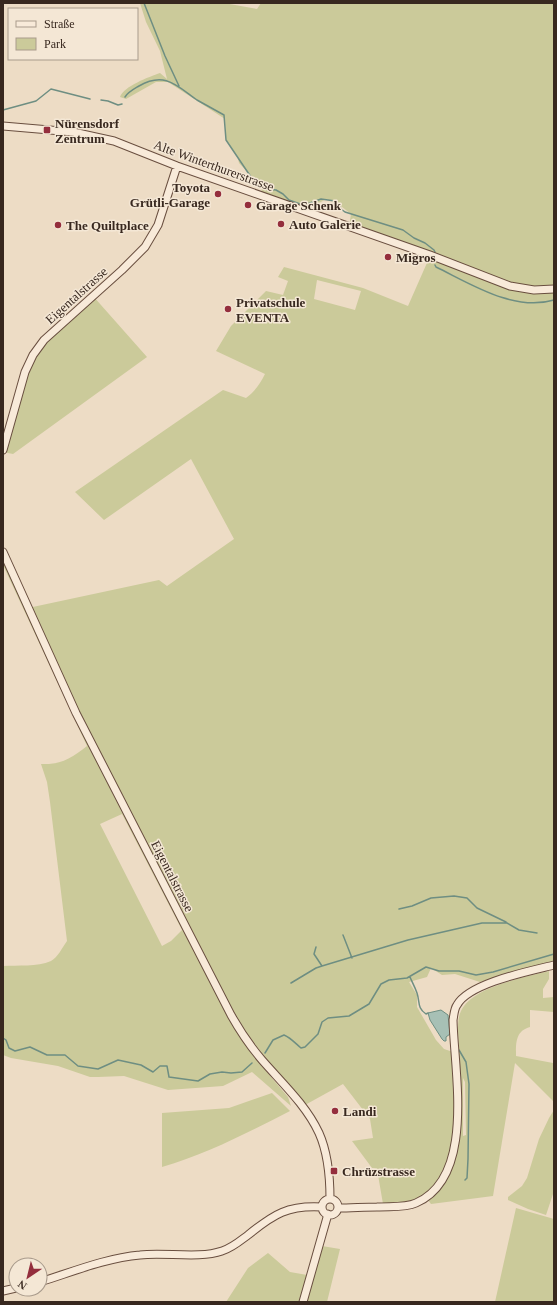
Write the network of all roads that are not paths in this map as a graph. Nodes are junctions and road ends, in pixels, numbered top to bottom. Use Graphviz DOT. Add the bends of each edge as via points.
graph roads {
  1 [pos="3,126"];
  2 [pos="177,166"];
  3 [pos="554,289"];
  4 [pos="3,450"];
  5 [pos="3,552"];
  6 [pos="554,965"];
  7 [pos="330,1199"];
  8 [pos="322,1207"];
  9 [pos="338,1208"];
  10 [pos="328,1214"];
  11 [pos="48,1280"];
  12 [pos="303,1302"];
  1 -- 2 [label="street, Alte Winterthurerstrasse" via="88,135 114,141"];
  2 -- 3 [label="street, Alte Winterthurerstrasse" via="502,283 526,290"];
  2 -- 4 [label="street, Eigentalstrasse" via="158,225 145,247 37,349 25,372"];
  5 -- 7 [label="street, Eigentalstrasse" via="76,713 240,1032 303,1107 319,1133 327,1162"];
  6 -- 9 [label="street" via="506,977 472,992 457,1004 453,1020 459,1105 453,1151 444,1179 427,1196 411,1205"];
  7 -- 8 [label="street" via="326,1200"];
  7 -- 9 [label="street" via="337,1203"];
  8 -- 10 [label="street"];
  8 -- 11 [label="street" via="297,1207 275,1215 223,1251 208,1254 159,1253 122,1257"];
  9 -- 10 [label="street" via="334,1213"];
  10 -- 12 [label="street"];
}
